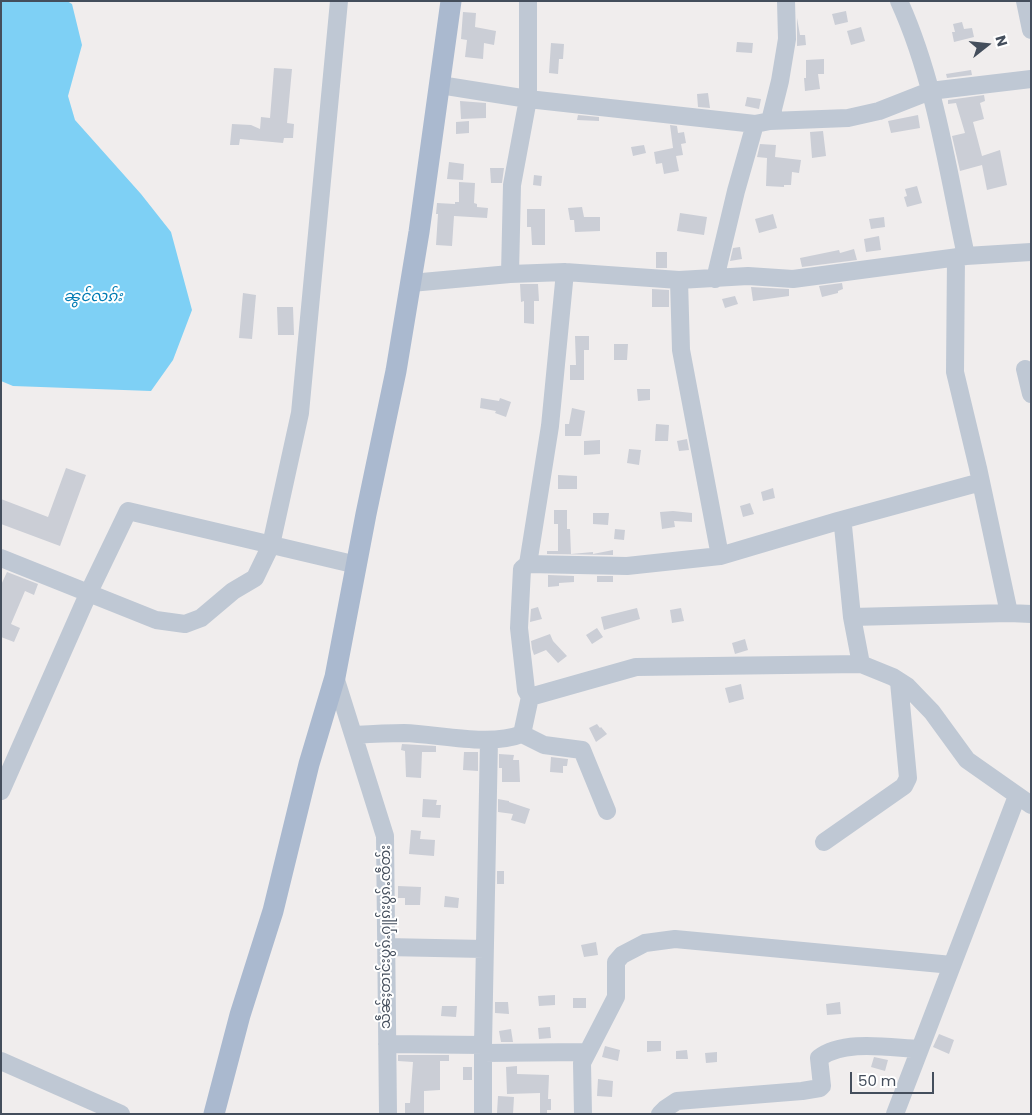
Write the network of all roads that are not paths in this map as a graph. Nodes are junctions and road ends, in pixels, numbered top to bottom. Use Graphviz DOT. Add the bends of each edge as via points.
graph roads {
  1 [pos="339,1"];
  2 [pos="451,1"];
  3 [pos="528,1"];
  4 [pos="786,1"];
  5 [pos="900,1"];
  6 [pos="1025,1"];
  7 [pos="1031,30"];
  8 [pos="1031,79"];
  9 [pos="440,85"];
  10 [pos="930,90"];
  11 [pos="528,98"];
  12 [pos="763,123"];
  13 [pos="1031,252"];
  14 [pos="961,257"];
  15 [pos="565,272"];
  16 [pos="510,274"];
  17 [pos="715,279"];
  18 [pos="678,280"];
  19 [pos="411,283"];
  20 [pos="1025,369"];
  21 [pos="1031,394"];
  22 [pos="981,482"];
  23 [pos="838,521"];
  24 [pos="271,545"];
  25 [pos="720,556"];
  26 [pos="1,558"];
  27 [pos="528,564"];
  28 [pos="357,565"];
  29 [pos="89,592"];
  30 [pos="1009,613"];
  31 [pos="1031,614"];
  32 [pos="852,617"];
  33 [pos="861,664"];
  34 [pos="335,678"];
  35 [pos="899,682"];
  36 [pos="530,697"];
  37 [pos="522,734"];
  38 [pos="354,735"];
  39 [pos="489,740"];
  40 [pos="1,790"];
  41 [pos="1024,800"];
  42 [pos="607,811"];
  43 [pos="824,842"];
  44 [pos="386,947"];
  45 [pos="484,949"];
  46 [pos="952,965"];
  47 [pos="387,1044"];
  48 [pos="483,1049"];
  49 [pos="920,1049"];
  50 [pos="586,1052"];
  51 [pos="1,1061"];
  52 [pos="110,1112"];
  53 [pos="214,1114"];
  54 [pos="388,1114"];
  55 [pos="484,1114"];
  56 [pos="583,1114"];
  57 [pos="660,1114"];
  58 [pos="895,1114"];
  1 -- 24 [label="street" via="300,412"];
  2 -- 9 [label="main road"];
  3 -- 11 [label="street"];
  4 -- 12 [label="street" via="787,39 780,81"];
  5 -- 10 [label="street"];
  6 -- 7 [label="street"];
  8 -- 10 [label="street"];
  9 -- 11 [label="street"];
  9 -- 19 [label="main road"];
  10 -- 12 [label="street" via="879,111 848,118"];
  10 -- 14 [label="street"];
  11 -- 12 [label="street"];
  11 -- 16 [label="street" via="512,185"];
  12 -- 17 [label="street" via="736,191"];
  13 -- 14 [label="street"];
  14 -- 17 [label="street" via="793,279 748,276"];
  14 -- 22 [label="street" via="955,372"];
  15 -- 16 [label="street"];
  15 -- 18 [label="street"];
  15 -- 27 [label="street" via="550,426"];
  16 -- 19 [label="street"];
  17 -- 18 [label="street"];
  18 -- 25 [label="street" via="681,350"];
  19 -- 28 [label="main road"];
  20 -- 21 [label="street"];
  22 -- 23 [label="street"];
  22 -- 30 [label="street"];
  23 -- 25 [label="street"];
  23 -- 32 [label="street" via="843,526"];
  24 -- 28 [label="street"];
  24 -- 29 [label="street" via="256,578 233,591 202,618 185,624 156,620"];
  24 -- 29 [label="street" via="128,512"];
  25 -- 27 [label="street" via="627,566"];
  26 -- 29 [label="street"];
  27 -- 36 [label="street" via="522,569 519,628 526,690"];
  28 -- 34 [label="main road"];
  29 -- 40 [label="street"];
  30 -- 31 [label="street"];
  30 -- 32 [label="street"];
  32 -- 33 [label="street"];
  33 -- 35 [label="street"];
  33 -- 36 [label="street" via="636,667"];
  34 -- 38 [label="street, သဵၼ်ႈတၢင်းပွၵ်ႉႁူၵ်းပွၵ်ႉၸဵတ်း"];
  34 -- 53 [label="main road" via="309,764 273,911 240,1015"];
  35 -- 41 [label="street" via="932,712 967,760"];
  35 -- 43 [label="street" via="908,778 904,786"];
  36 -- 37 [label="street"];
  37 -- 39 [label="street"];
  37 -- 42 [label="street" via="544,745 582,750"];
  38 -- 39 [label="street" via="403,733"];
  38 -- 44 [label="street, သဵၼ်ႈတၢင်းပွၵ်ႉႁူၵ်းပွၵ်ႉၸဵတ်း" via="385,836"];
  39 -- 45 [label="street"];
  41 -- 46 [label="street"];
  44 -- 45 [label="street"];
  44 -- 47 [label="street, သဵၼ်ႈတၢင်းပွၵ်ႉႁူၵ်းပွၵ်ႉၸဵတ်း"];
  45 -- 48 [label="street"];
  46 -- 49 [label="street"];
  46 -- 50 [label="street" via="675,939 644,944 622,955 616,962 616,997"];
  47 -- 48 [label="street"];
  47 -- 54 [label="street, သဵၼ်ႈတၢင်းပွၵ်ႉႁူၵ်းပွၵ်ႉၸဵတ်း"];
  48 -- 50 [label="street"];
  48 -- 55 [label="street"];
  49 -- 57 [label="street" via="850,1046 819,1058 820,1088 677,1101"];
  49 -- 58 [label="street"];
  50 -- 56 [label="street" via="582,1063"];
  51 -- 52 [label="street"];
}
